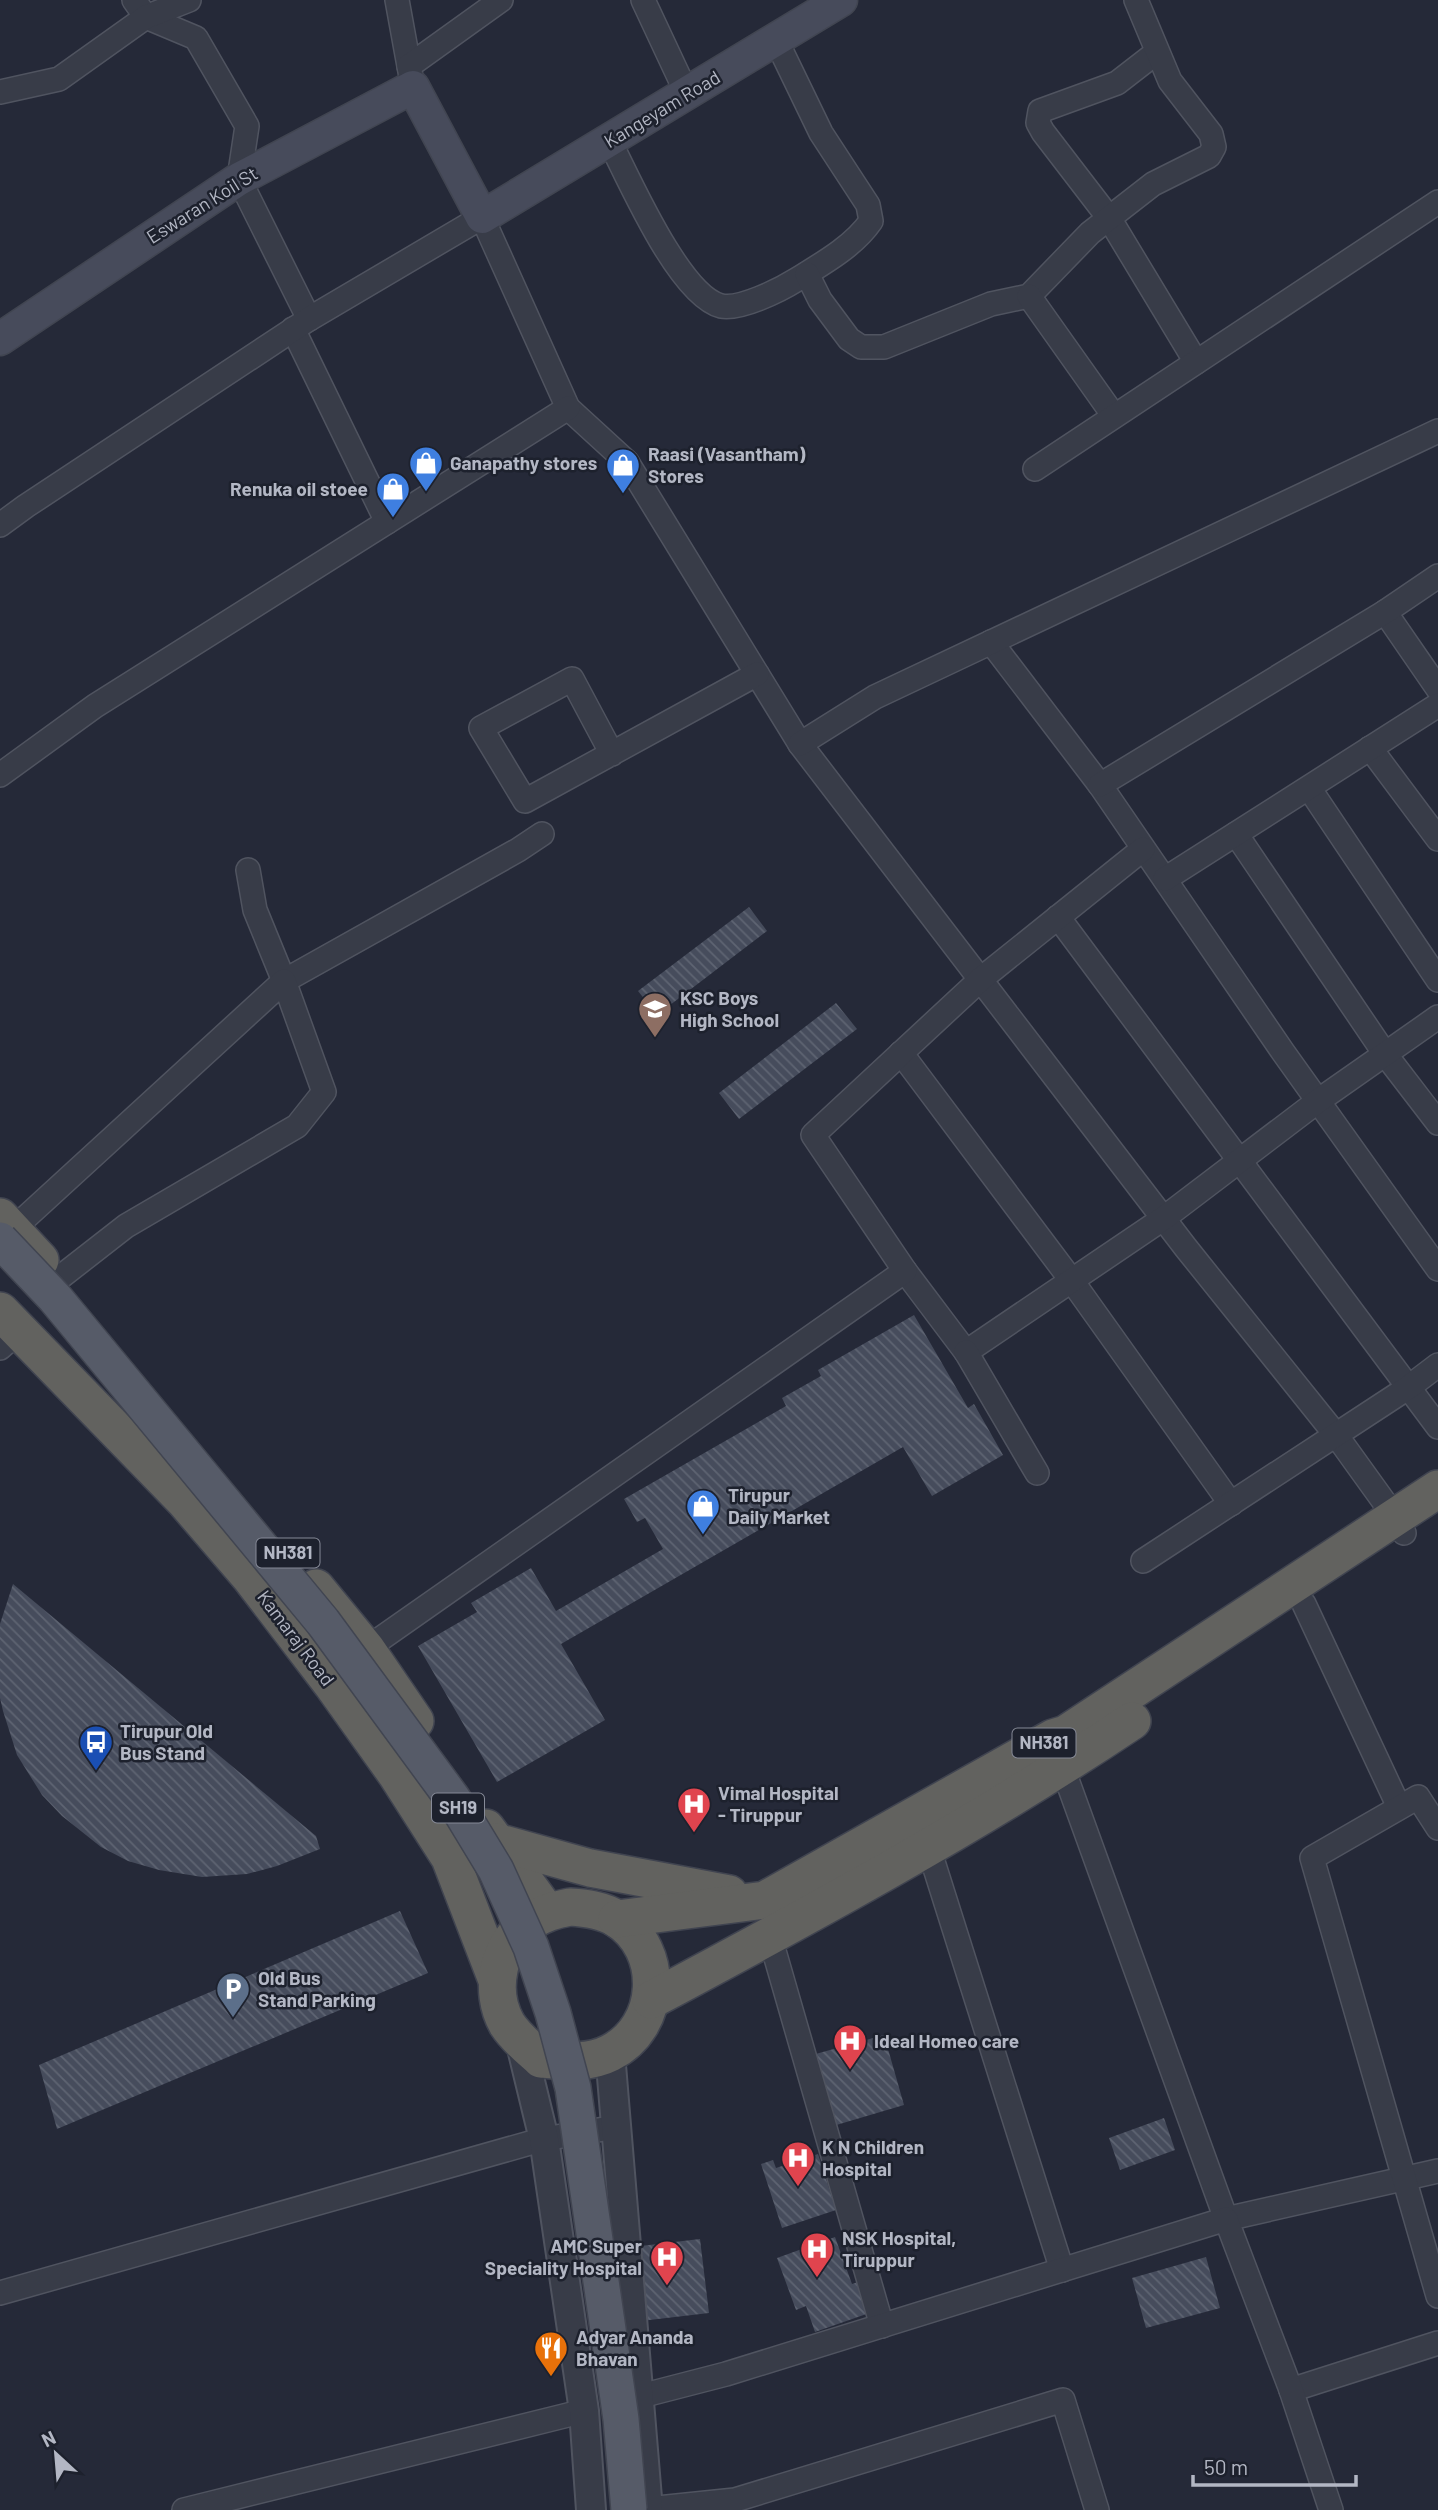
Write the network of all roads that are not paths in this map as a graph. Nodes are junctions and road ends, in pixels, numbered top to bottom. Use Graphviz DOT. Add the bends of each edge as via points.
graph roads {
  1 [pos="189,0"];
  2 [pos="397,0"];
  3 [pos="501,0"];
  4 [pos="643,0"];
  5 [pos="841,0"];
  6 [pos="1136,0"];
  7 [pos="140,9"];
  8 [pos="776,40"];
  9 [pos="1157,52"];
  10 [pos="411,76"];
  11 [pos="0,92"];
  12 [pos="687,93"];
  13 [pos="610,140"];
  14 [pos="239,179"];
  15 [pos="1438,202"];
  16 [pos="482,217"];
  17 [pos="1109,218"];
  18 [pos="807,274"];
  19 [pos="1029,296"];
  20 [pos="301,324"];
  21 [pos="0,339"];
  22 [pos="1196,362"];
  23 [pos="568,408"];
  24 [pos="1114,416"];
  25 [pos="1438,431"];
  26 [pos="1035,469"];
  27 [pos="387,522"];
  28 [pos="0,525"];
  29 [pos="1438,576"];
  30 [pos="1385,612"];
  31 [pos="991,642"];
  32 [pos="757,674"];
  33 [pos="1438,689"];
  34 [pos="1438,705"];
  35 [pos="800,744"];
  36 [pos="1370,748"];
  37 [pos="612,754"];
  38 [pos="0,775"];
  39 [pos="1100,785"];
  40 [pos="1309,788"];
  41 [pos="542,834"];
  42 [pos="1236,834"];
  43 [pos="1438,839"];
  44 [pos="1143,849"];
  45 [pos="248,870"];
  46 [pos="1165,880"];
  47 [pos="1058,917"];
  48 [pos="981,979"];
  49 [pos="1438,980"];
  50 [pos="284,981"];
  51 [pos="1438,1017"];
  52 [pos="901,1053"];
  53 [pos="1385,1054"];
  54 [pos="1318,1101"];
  55 [pos="1438,1123"];
  56 [pos="1240,1160"];
  57 [pos="1164,1218"];
  58 [pos="4,1229"];
  59 [pos="1438,1269"];
  60 [pos="0,1272"];
  61 [pos="905,1272"];
  62 [pos="58,1279"];
  63 [pos="1072,1280"];
  64 [pos="6,1330"];
  65 [pos="966,1352"];
  66 [pos="1438,1365"];
  67 [pos="1409,1387"];
  68 [pos="1438,1427"];
  69 [pos="1336,1435"];
  70 [pos="1037,1473"];
  71 [pos="1438,1489"];
  72 [pos="1231,1504"];
  73 [pos="1438,1509"];
  74 [pos="1400,1525"];
  75 [pos="1143,1561"];
  76 [pos="1304,1604"];
  77 [pos="366,1649"];
  78 [pos="1057,1753"];
  79 [pos="1399,1807"];
  80 [pos="1438,1828"];
  81 [pos="496,1842"];
  82 [pos="928,1846"];
  83 [pos="450,1858"];
  84 [pos="765,1900"];
  85 [pos="547,1912"];
  86 [pos="617,1919"];
  87 [pos="770,1937"];
  88 [pos="497,1980"];
  89 [pos="651,2000"];
  90 [pos="520,2040"];
  91 [pos="610,2053"];
  92 [pos="616,2127"];
  93 [pos="544,2139"];
  94 [pos="1438,2171"];
  95 [pos="1404,2178"];
  96 [pos="1226,2219"];
  97 [pos="1062,2270"];
  98 [pos="0,2292"];
  99 [pos="1438,2296"];
  100 [pos="882,2326"];
  101 [pos="1438,2343"];
  102 [pos="1291,2390"];
  103 [pos="637,2397"];
  104 [pos="584,2411"];
  105 [pos="736,2505"];
  106 [pos="186,2510"];
  107 [pos="591,2510"];
  108 [pos="612,2510"];
  109 [pos="629,2510"];
  110 [pos="648,2510"];
  111 [pos="1097,2510"];
  112 [pos="1331,2510"];
  1 -- 7 [label="street"];
  2 -- 10 [label="street"];
  3 -- 10 [label="street"];
  4 -- 12 [label="street"];
  5 -- 8 [label="main road, Kangeyam Road"];
  6 -- 9 [label="street"];
  7 -- 11 [label="street" via="59,79"];
  7 -- 14 [label="street" via="196,38 247,126"];
  8 -- 12 [label="main road, Kangeyam Road"];
  8 -- 18 [label="street" via="821,133 867,205 871,220 862,234"];
  9 -- 17 [label="street" via="1170,81 1211,134 1214,147 1209,156 1153,184"];
  9 -- 17 [label="street" via="1117,83 1040,111 1038,123 1043,132"];
  10 -- 14 [label="main road, Eswaran Koil St"];
  10 -- 16 [label="main road"];
  12 -- 13 [label="main road, Kangeyam Road"];
  13 -- 16 [label="main road, Kangeyam Road"];
  13 -- 18 [label="street" via="671,258 708,300 723,307 743,304"];
  14 -- 20 [label="street"];
  14 -- 21 [label="main road, Eswaran Koil St"];
  15 -- 22 [label="street"];
  16 -- 20 [label="street"];
  16 -- 23 [label="street"];
  17 -- 19 [label="street"];
  17 -- 22 [label="street"];
  18 -- 19 [label="street" via="832,320 861,347 884,347 991,304"];
  19 -- 24 [label="street"];
  20 -- 27 [label="street"];
  20 -- 28 [label="street"];
  22 -- 24 [label="street"];
  23 -- 27 [label="street"];
  23 -- 32 [label="street" via="627,462"];
  24 -- 26 [label="street"];
  25 -- 31 [label="street"];
  27 -- 38 [label="street" via="94,706"];
  29 -- 30 [label="street"];
  30 -- 33 [label="street"];
  30 -- 39 [label="street"];
  31 -- 35 [label="street" via="875,697"];
  31 -- 39 [label="street"];
  32 -- 35 [label="street"];
  32 -- 37 [label="street"];
  34 -- 36 [label="street"];
  35 -- 48 [label="street"];
  36 -- 40 [label="street"];
  36 -- 43 [label="street"];
  37 -- 37 [label="street" via="524,801 481,728 572,679"];
  39 -- 44 [label="street"];
  40 -- 42 [label="street"];
  40 -- 49 [label="street"];
  41 -- 50 [label="street"];
  42 -- 46 [label="street"];
  42 -- 53 [label="street"];
  44 -- 46 [label="street"];
  44 -- 47 [label="street"];
  45 -- 50 [label="street" via="255,910"];
  46 -- 54 [label="street"];
  47 -- 48 [label="street"];
  47 -- 56 [label="street"];
  48 -- 52 [label="street"];
  48 -- 57 [label="street"];
  50 -- 58 [label="street"];
  50 -- 62 [label="street" via="324,1092 297,1126 126,1226"];
  51 -- 53 [label="street"];
  52 -- 61 [label="street" via="813,1135"];
  52 -- 63 [label="street"];
  53 -- 54 [label="street"];
  53 -- 55 [label="street"];
  54 -- 56 [label="street"];
  54 -- 59 [label="street"];
  56 -- 57 [label="street"];
  56 -- 67 [label="street"];
  57 -- 63 [label="street"];
  57 -- 69 [label="street"];
  58 -- 62 [label="highway, NH381"];
  58 -- 109 [label="main road, SH19, bridge" via="55,1298 323,1622 453,1800 496,1870 531,1947 573,2088 621,2419"];
  60 -- 108 [label="main road, SH19" via="54,1327 316,1637 438,1807 470,1862 516,1960 537,2018 554,2089 610,2449"];
  61 -- 65 [label="street"];
  61 -- 77 [label="street"];
  62 -- 77 [label="highway, NH381"];
  63 -- 65 [label="street"];
  63 -- 72 [label="street"];
  64 -- 83 [label="highway, Kamaraj Road / NH381" via="153,1466 251,1578 397,1775"];
  65 -- 70 [label="street"];
  66 -- 67 [label="street"];
  67 -- 68 [label="street"];
  67 -- 69 [label="street"];
  69 -- 72 [label="street"];
  69 -- 74 [label="street"];
  71 -- 74 [label="highway, NH381"];
  72 -- 75 [label="street"];
  73 -- 74 [label="highway, NH381"];
  74 -- 76 [label="highway, NH381"];
  74 -- 78 [label="highway, NH381" via="1066,1734"];
  76 -- 78 [label="highway, NH381"];
  76 -- 79 [label="street"];
  77 -- 81 [label="highway, NH381"];
  78 -- 82 [label="highway, NH381"];
  78 -- 84 [label="highway, NH381"];
  78 -- 96 [label="street"];
  79 -- 80 [label="street" via="1418,1797"];
  79 -- 95 [label="street" via="1312,1858"];
  81 -- 83 [label="highway"];
  81 -- 84 [label="highway" via="590,1868"];
  81 -- 85 [label="highway, NH381"];
  82 -- 87 [label="highway, NH381"];
  82 -- 97 [label="street"];
  83 -- 88 [label="highway, Kamaraj Road / NH381"];
  84 -- 86 [label="highway, NH381"];
  85 -- 86 [label="highway, NH381" via="570,1907 595,1909"];
  85 -- 88 [label="highway, NH381" via="527,1923 512,1939 501,1958"];
  86 -- 89 [label="highway, NH381" via="634,1934 646,1954"];
  87 -- 89 [label="highway, NH381"];
  87 -- 100 [label="street"];
  88 -- 90 [label="highway, NH381" via="507,2023"];
  89 -- 91 [label="highway, NH381" via="643,2022 629,2040"];
  90 -- 91 [label="highway, NH381" via="541,2059 586,2061"];
  90 -- 93 [label="street"];
  91 -- 92 [label="street"];
  92 -- 93 [label="street"];
  92 -- 103 [label="street"];
  93 -- 98 [label="street"];
  93 -- 104 [label="street"];
  94 -- 95 [label="street"];
  95 -- 96 [label="street"];
  95 -- 99 [label="street"];
  96 -- 97 [label="street"];
  96 -- 102 [label="street"];
  97 -- 100 [label="street"];
  100 -- 103 [label="street"];
  101 -- 102 [label="street"];
  102 -- 112 [label="street"];
  103 -- 110 [label="street"];
  104 -- 106 [label="street"];
  104 -- 107 [label="street"];
  105 -- 110 [label="street"];
  105 -- 111 [label="street" via="1063,2400"];
}
